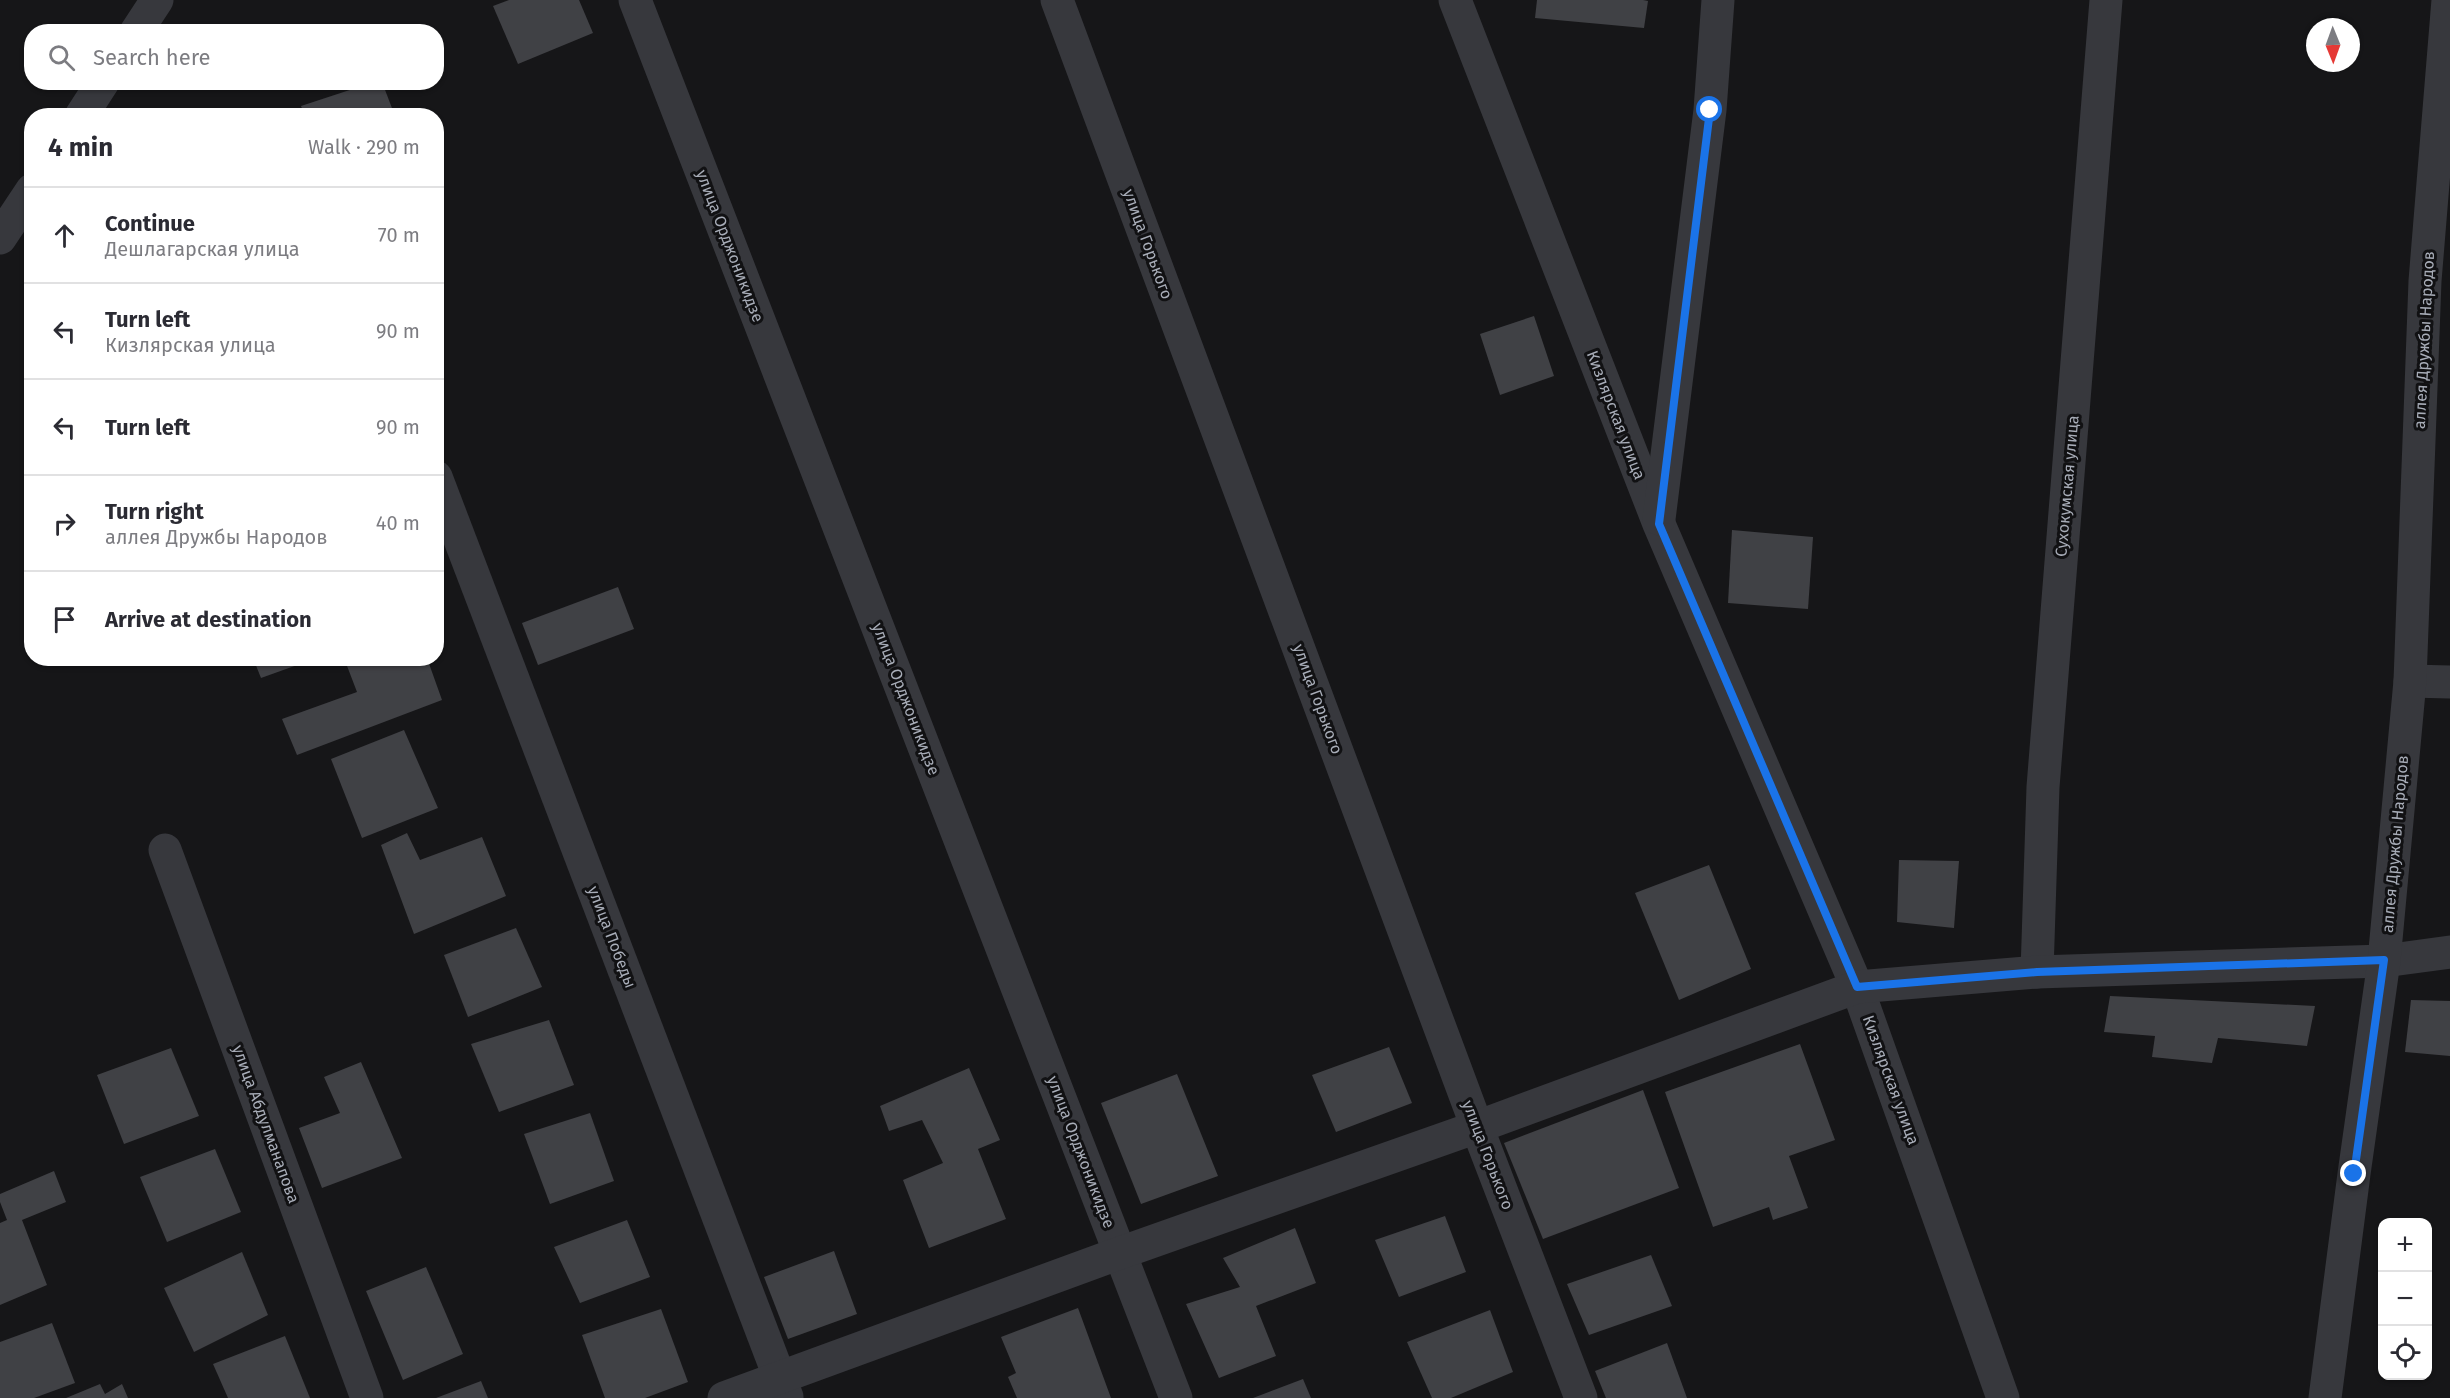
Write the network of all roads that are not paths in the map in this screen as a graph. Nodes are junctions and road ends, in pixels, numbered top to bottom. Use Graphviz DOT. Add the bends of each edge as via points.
graph roads {
  1 [pos="157,0"];
  2 [pos="635,0"];
  3 [pos="1057,0"];
  4 [pos="1455,0"];
  5 [pos="1718,0"];
  6 [pos="2106,0"];
  7 [pos="2448,0"];
  8 [pos="141,24"];
  9 [pos="97,90"];
  10 [pos="86,108"];
  11 [pos="24,202"];
  12 [pos="0,238"];
  13 [pos="2438,282"];
  14 [pos="444,498"];
  15 [pos="1659,524"];
  16 [pos="2410,681"];
  17 [pos="2450,682"];
  18 [pos="165,850"];
  19 [pos="2450,952"];
  20 [pos="2384,960"];
  21 [pos="2037,972"];
  22 [pos="1857,987"];
  23 [pos="1477,1127"];
  24 [pos="1120,1253"];
  25 [pos="784,1388"];
  26 [pos="367,1398"];
  27 [pos="724,1398"];
  28 [pos="1176,1398"];
  29 [pos="1581,1398"];
  30 [pos="2003,1398"];
  31 [pos="2325,1398"];
  1 -- 8 [label="street"];
  2 -- 24 [label="street, улица Орджоникидзе"];
  3 -- 23 [label="street, улица Горького"];
  4 -- 15 [label="street, Кизлярская улица"];
  5 -- 15 [label="street" via="1710,110"];
  6 -- 21 [label="street, Сухокумская улица" via="2043,787"];
  7 -- 13 [label="street, аллея Дружбы Народов"];
  9 -- 10 [label="street"];
  11 -- 12 [label="street"];
  13 -- 16 [label="street, аллея Дружбы Народов"];
  14 -- 25 [label="street, улица Победы"];
  15 -- 22 [label="street, Кизлярская улица"];
  16 -- 17 [label="street"];
  16 -- 20 [label="street, аллея Дружбы Народов"];
  18 -- 26 [label="street, улица Абдулманапова"];
  19 -- 20 [label="street"];
  20 -- 21 [label="street"];
  20 -- 31 [label="street, аллея Дружбы Народов"];
  21 -- 22 [label="street"];
  22 -- 23 [label="street"];
  22 -- 30 [label="street, Кизлярская улица"];
  23 -- 24 [label="street"];
  23 -- 29 [label="street, улица Горького"];
  24 -- 25 [label="street"];
  24 -- 28 [label="street, улица Орджоникидзе"];
  25 -- 27 [label="street"];
}
